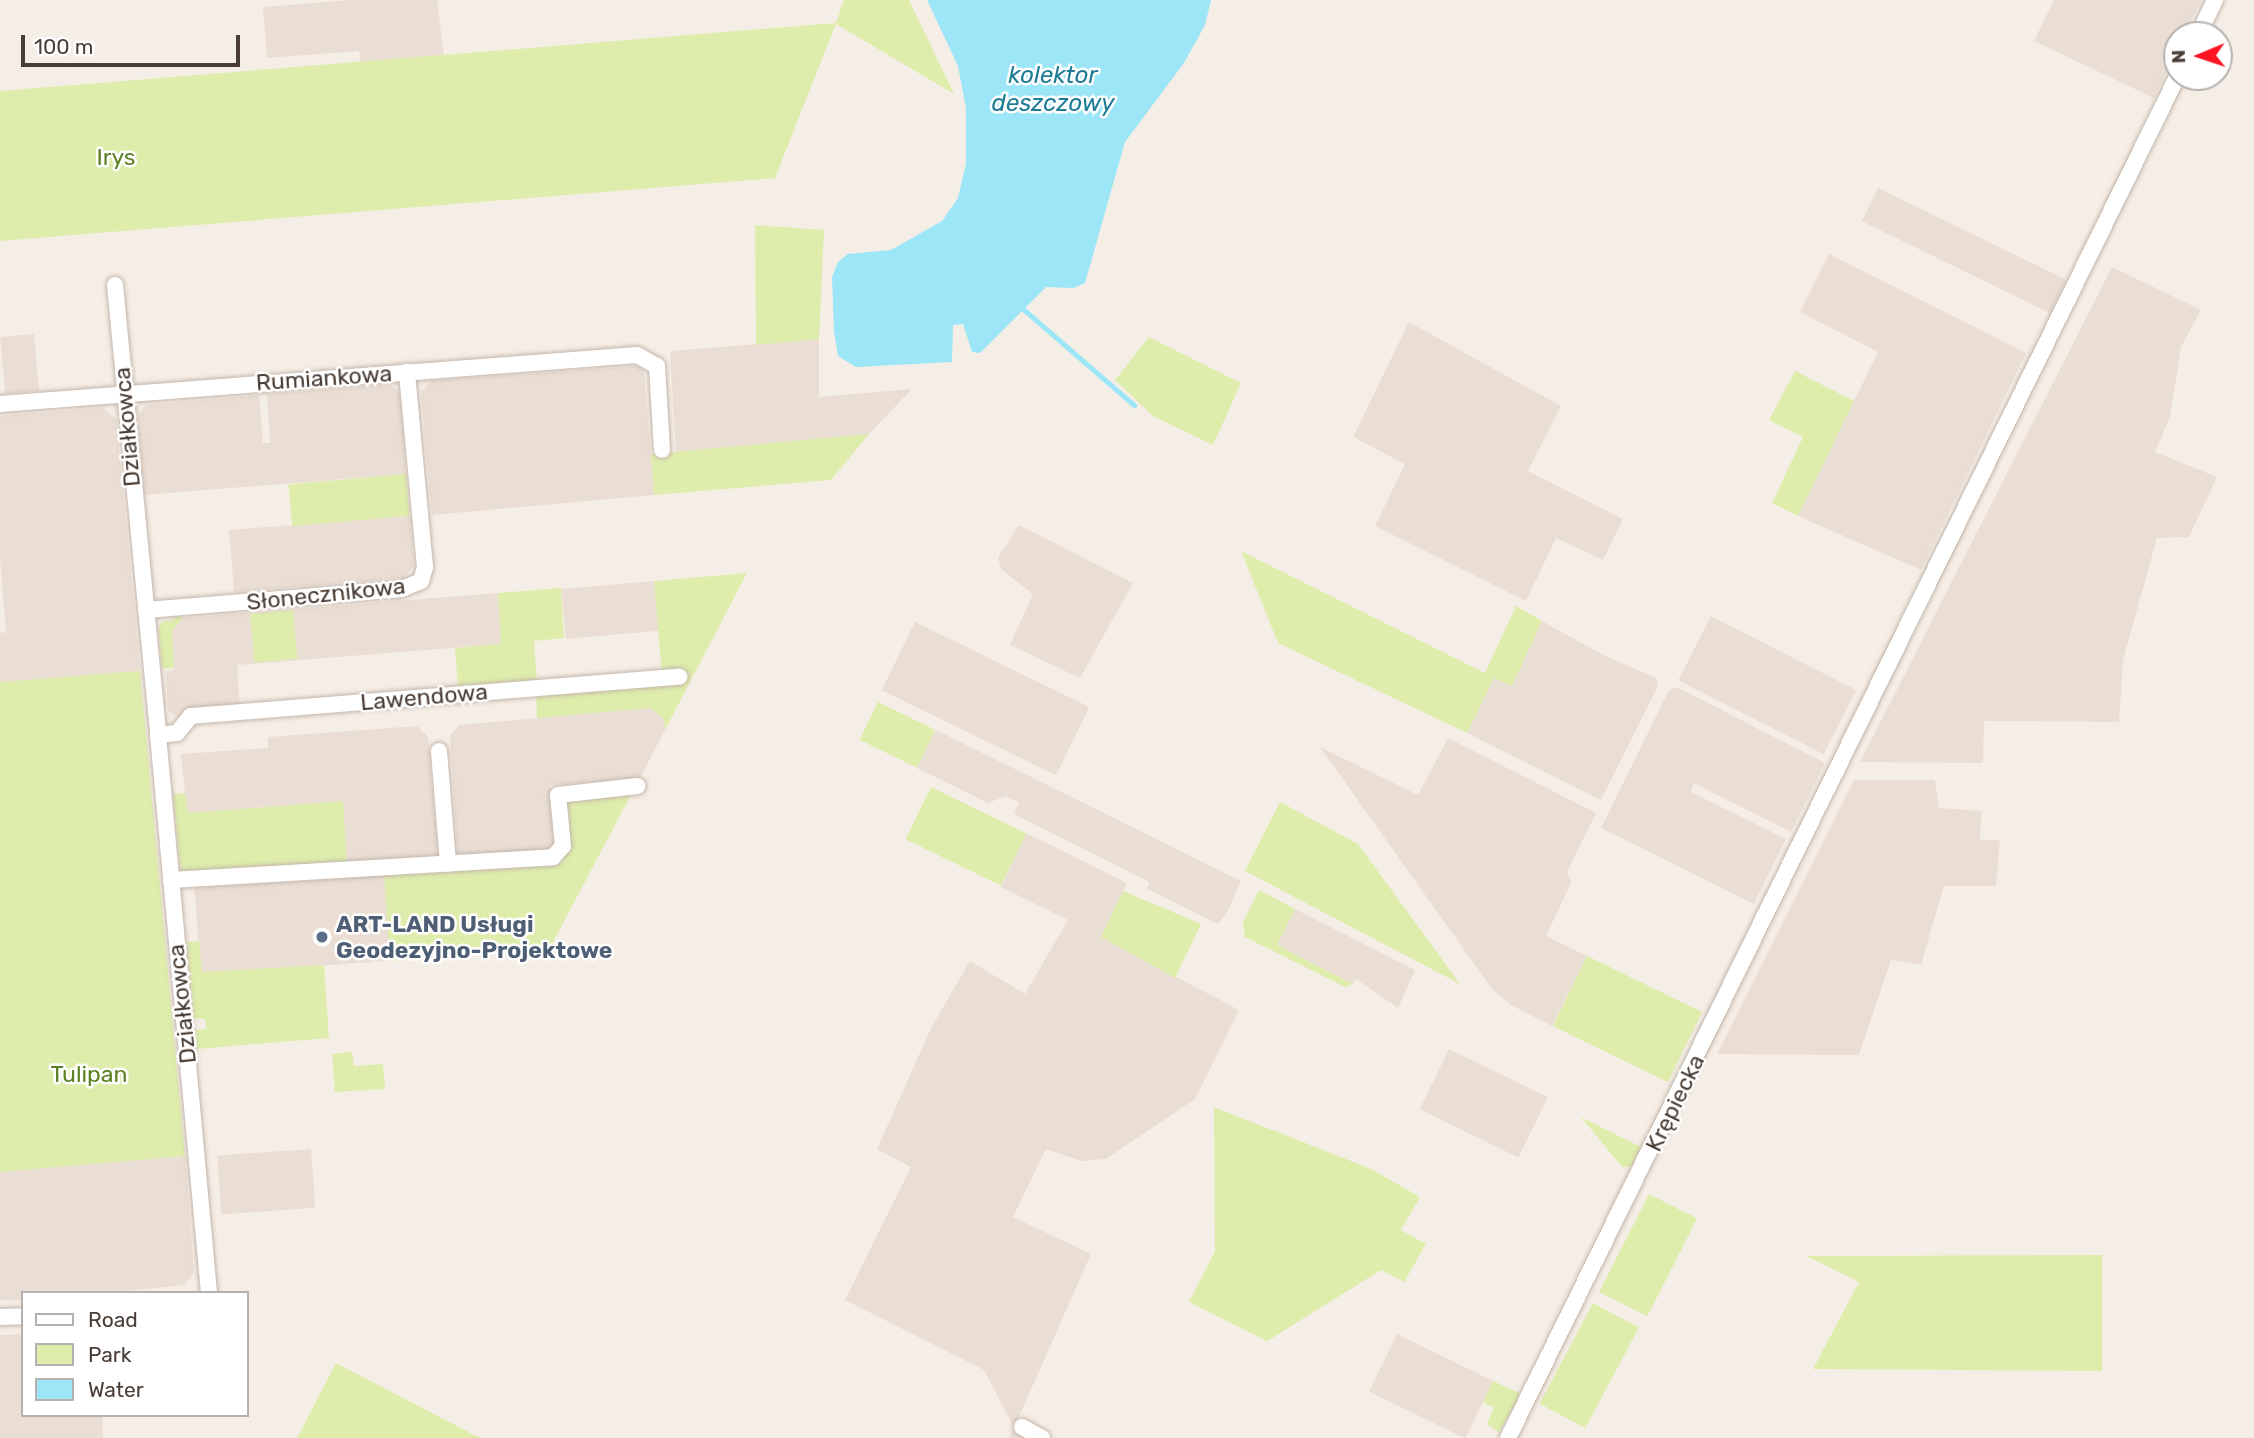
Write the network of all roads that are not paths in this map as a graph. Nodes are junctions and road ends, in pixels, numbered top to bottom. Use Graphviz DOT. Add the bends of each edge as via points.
graph roads {
  1 [pos="2215,0"];
  2 [pos="2205,21"];
  3 [pos="2171,91"];
  4 [pos="115,285"];
  5 [pos="407,372"];
  6 [pos="124,394"];
  7 [pos="0,404"];
  8 [pos="662,450"];
  9 [pos="146,611"];
  10 [pos="678,677"];
  11 [pos="158,735"];
  12 [pos="439,751"];
  13 [pos="637,786"];
  14 [pos="447,864"];
  15 [pos="171,880"];
  16 [pos="209,1291"];
  17 [pos="21,1316"];
  18 [pos="0,1318"];
  19 [pos="1022,1427"];
  20 [pos="1042,1438"];
  21 [pos="1508,1438"];
  1 -- 2 [label="street"];
  3 -- 21 [label="street, Krępiecka"];
  4 -- 6 [label="street, Działkowca"];
  5 -- 6 [label="street, Rumiankowa"];
  5 -- 8 [label="street, Rumiankowa" via="647,357 657,366"];
  5 -- 9 [label="street, Słonecznikowa" via="425,567 416,585"];
  6 -- 7 [label="street, Rumiankowa"];
  6 -- 9 [label="street, Działkowca"];
  9 -- 11 [label="street, Działkowca"];
  10 -- 11 [label="street, Lawendowa" via="191,716 177,733"];
  11 -- 15 [label="street, Działkowca"];
  12 -- 14 [label="street"];
  13 -- 14 [label="street" via="558,795 563,846 553,858"];
  14 -- 15 [label="street"];
  15 -- 16 [label="street, Działkowca"];
  17 -- 18 [label="street"];
  19 -- 20 [label="street"];
}
